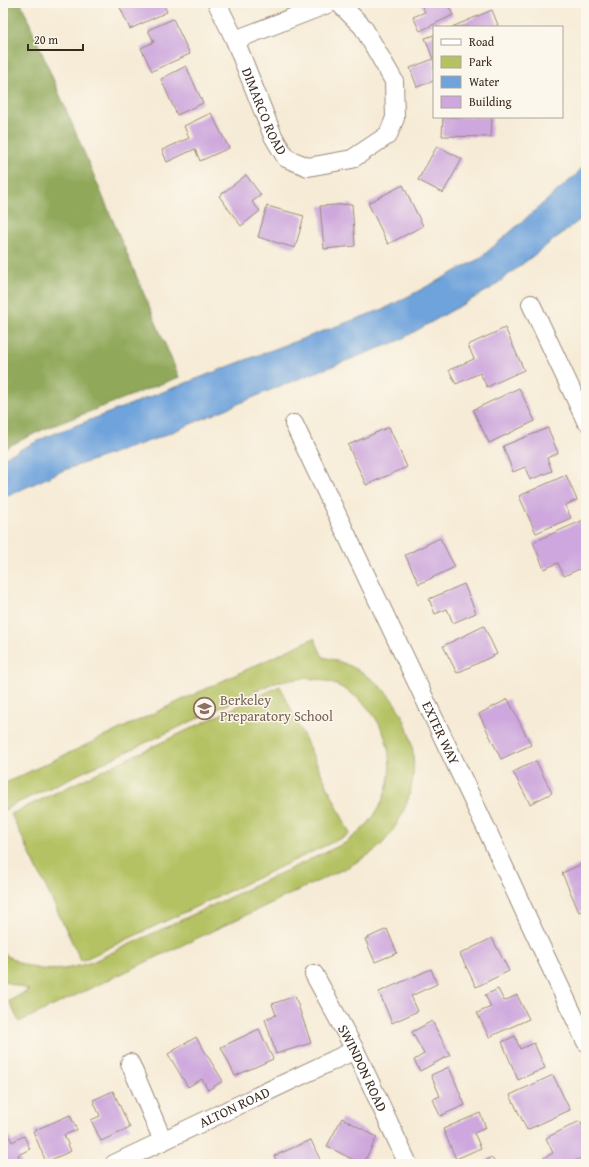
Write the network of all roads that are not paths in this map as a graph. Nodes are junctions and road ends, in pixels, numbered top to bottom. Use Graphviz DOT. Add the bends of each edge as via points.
graph roads {
  1 [pos="217,3"];
  2 [pos="330,3"];
  3 [pos="339,3"];
  4 [pos="235,40"];
  5 [pos="531,304"];
  6 [pos="586,421"];
  7 [pos="294,424"];
  8 [pos="314,974"];
  9 [pos="586,1042"];
  10 [pos="355,1050"];
  11 [pos="130,1063"];
  12 [pos="163,1141"];
  13 [pos="114,1164"];
  14 [pos="408,1164"];
  1 -- 4 [label="street, DIMARCO ROAD"];
  2 -- 4 [label="street"];
  3 -- 4 [label="street, DIMARCO ROAD" via="364,27 394,81 395,118 388,135 352,159 308,167 286,158 272,136"];
  5 -- 6 [label="street"];
  7 -- 9 [label="street, EXTER WAY"];
  8 -- 10 [label="street, SWINDON ROAD"];
  10 -- 12 [label="street, ALTON ROAD"];
  10 -- 14 [label="street, SWINDON ROAD"];
  11 -- 12 [label="street"];
  12 -- 13 [label="street, ALTON ROAD"];
}
